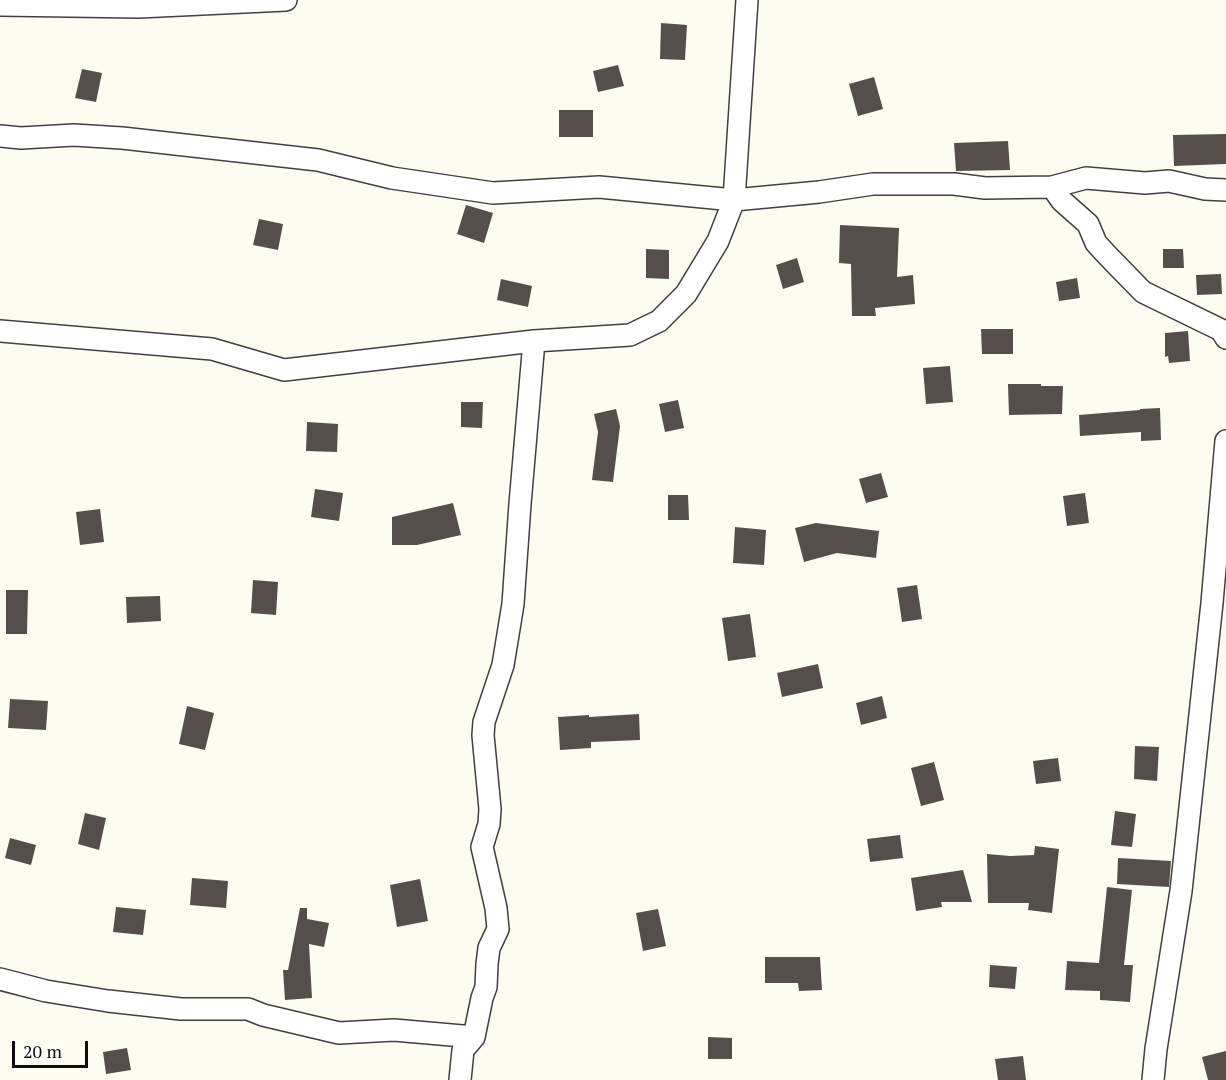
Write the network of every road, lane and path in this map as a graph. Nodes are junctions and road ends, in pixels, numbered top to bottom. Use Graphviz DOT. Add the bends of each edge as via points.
graph roads {
  1 [pos="285,0"];
  2 [pos="747,0"];
  3 [pos="0,5"];
  4 [pos="0,136"];
  5 [pos="1052,187"];
  6 [pos="1226,190"];
  7 [pos="734,200"];
  8 [pos="0,331"];
  9 [pos="1226,338"];
  10 [pos="534,341"];
  11 [pos="1226,441"];
  12 [pos="0,979"];
  13 [pos="474,1037"];
  14 [pos="460,1080"];
  15 [pos="1153,1080"];
  1 -- 3 [label="street" via="139,7"];
  2 -- 7 [label="street"];
  4 -- 7 [label="street" via="123,138 318,160 392,178 493,193 599,187"];
  5 -- 6 [label="street" via="1086,178 1169,181"];
  5 -- 7 [label="street" via="873,184"];
  5 -- 9 [label="street" via="1088,224 1096,243 1143,292 1221,330"];
  7 -- 10 [label="street" via="718,241 686,294 659,321 630,335"];
  8 -- 10 [label="street" via="212,349 284,370"];
  10 -- 13 [label="street" via="513,604 503,665 484,722 490,810 482,847 498,928 489,948 486,987"];
  11 -- 15 [label="street" via="1182,879"];
  12 -- 13 [label="street" via="108,1001 181,1009 248,1009 339,1033 394,1030"];
  13 -- 14 [label="street" via="464,1050"];
}
